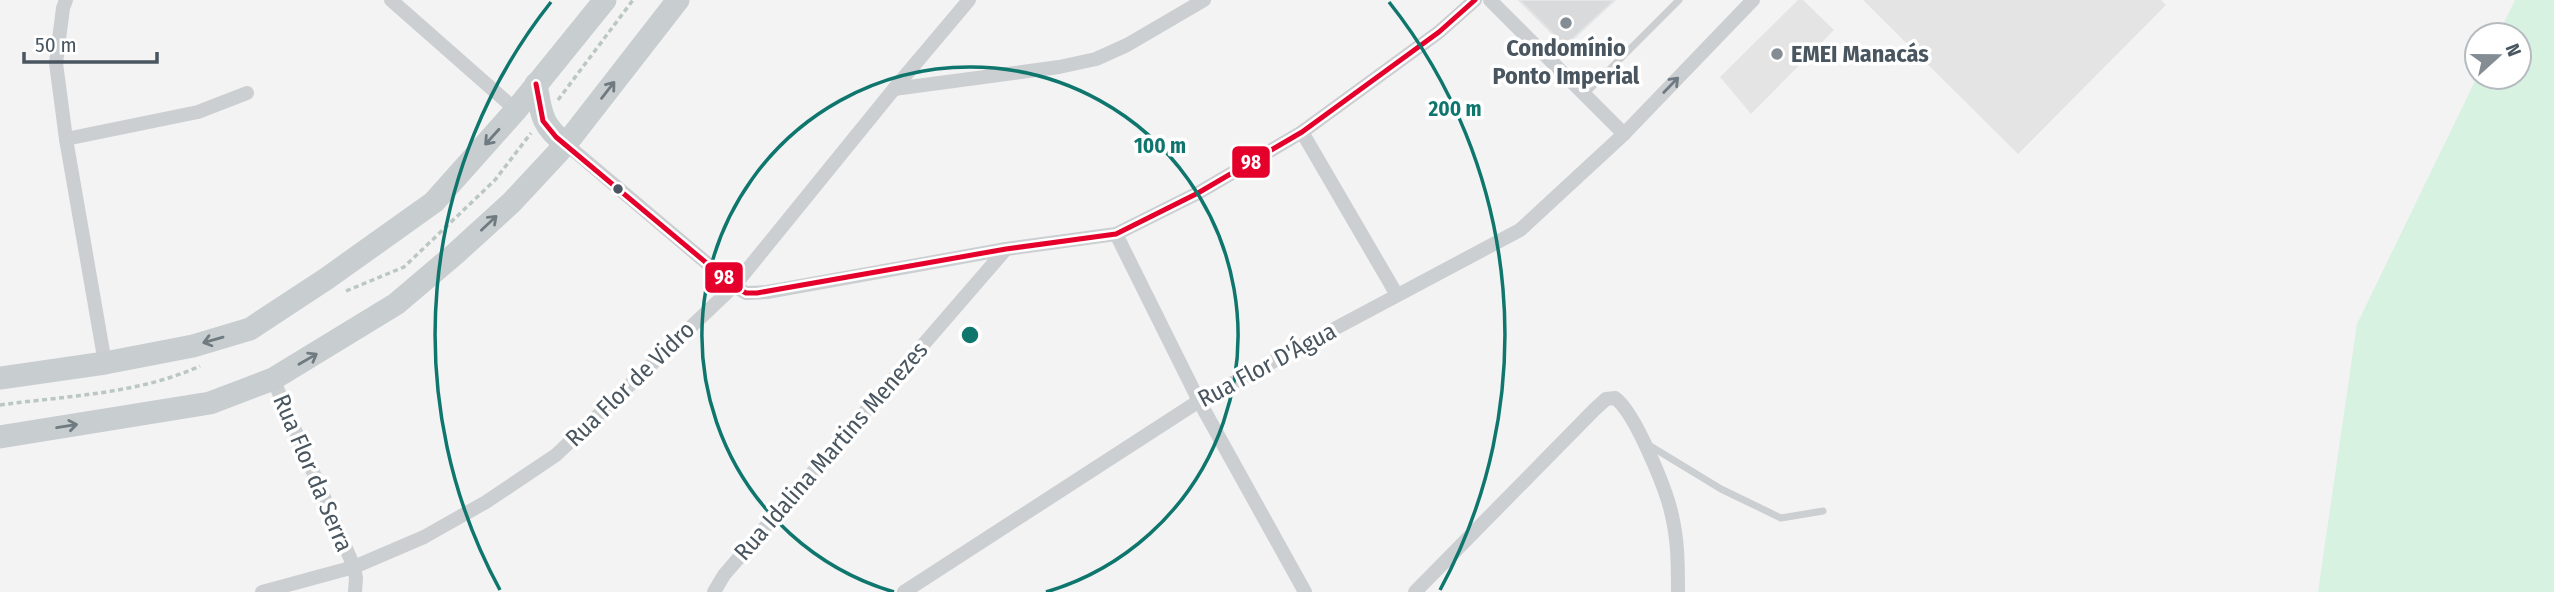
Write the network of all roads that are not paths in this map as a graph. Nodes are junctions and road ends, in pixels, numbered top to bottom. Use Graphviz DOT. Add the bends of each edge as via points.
graph roads {
  1 [pos="66,0"];
  2 [pos="391,0"];
  3 [pos="605,0"];
  4 [pos="678,0"];
  5 [pos="970,0"];
  6 [pos="1203,0"];
  7 [pos="1475,0"];
  8 [pos="1490,0"];
  9 [pos="1679,0"];
  10 [pos="1753,0"];
  11 [pos="536,84"];
  12 [pos="894,89"];
  13 [pos="247,93"];
  14 [pos="1585,95"];
  15 [pos="516,110"];
  16 [pos="1302,132"];
  17 [pos="1624,134"];
  18 [pos="66,139"];
  19 [pos="566,144"];
  20 [pos="1116,234"];
  21 [pos="1006,248"];
  22 [pos="734,286"];
  23 [pos="1397,295"];
  24 [pos="106,363"];
  25 [pos="0,378"];
  26 [pos="272,379"];
  27 [pos="1199,401"];
  28 [pos="0,437"];
  29 [pos="1643,442"];
  30 [pos="1823,511"];
  31 [pos="354,566"];
  32 [pos="262,592"];
  33 [pos="355,592"];
  34 [pos="714,592"];
  35 [pos="904,592"];
  36 [pos="1305,592"];
  37 [pos="1415,592"];
  38 [pos="1678,592"];
  1 -- 18 [label="street" via="56,63"];
  2 -- 15 [label="street"];
  3 -- 11 [label="main road"];
  19 -- 4 [label="main road, one-way"];
  5 -- 12 [label="street, Rua Flor de Vidro"];
  6 -- 12 [label="street" via="1127,46 1096,59"];
  7 -- 16 [label="street" via="1439,32"];
  8 -- 14 [label="street"];
  9 -- 14 [label="lane"];
  17 -- 10 [label="street, Rua Flor D'Água, one-way"];
  11 -- 15 [label="main road"];
  11 -- 19 [label="main road" via="543,121"];
  12 -- 22 [label="street, Rua Flor de Vidro"];
  13 -- 18 [label="street" via="198,112"];
  14 -- 17 [label="street"];
  15 -- 24 [label="main road, one-way" via="434,202 250,329"];
  16 -- 20 [label="street"];
  16 -- 23 [label="street"];
  17 -- 23 [label="street, Rua Flor D'Água" via="1520,230"];
  18 -- 24 [label="street"];
  19 -- 22 [label="street"];
  26 -- 19 [label="main road, one-way" via="396,304 512,202"];
  20 -- 21 [label="street"];
  20 -- 27 [label="street"];
  21 -- 22 [label="street" via="767,292 746,293"];
  21 -- 34 [label="street, Rua Idalina Martins Menezes"];
  22 -- 31 [label="street, Rua Flor de Vidro" via="556,455 424,537"];
  23 -- 27 [label="street, Rua Flor D'Água"];
  24 -- 25 [label="main road"];
  28 -- 26 [label="main road, one-way" via="210,402"];
  26 -- 31 [label="street, Rua Flor da Serra"];
  27 -- 35 [label="street, Rua Flor D'Água"];
  27 -- 36 [label="street"];
  29 -- 30 [label="lane" via="1721,489 1781,518"];
  29 -- 37 [label="street" via="1621,402 1606,400"];
  29 -- 38 [label="street" via="1672,512"];
  31 -- 32 [label="street, Rua Flor de Vidro"];
  31 -- 33 [label="street"];
}
